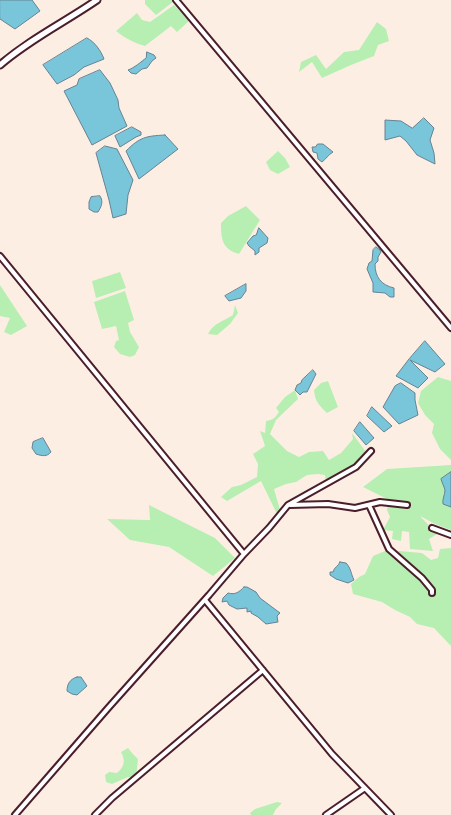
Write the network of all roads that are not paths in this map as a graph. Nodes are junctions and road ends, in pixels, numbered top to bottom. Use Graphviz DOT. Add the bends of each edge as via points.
graph roads {
  1 [pos="97,0"];
  2 [pos="176,0"];
  3 [pos="0,65"];
  4 [pos="0,256"];
  5 [pos="451,328"];
  6 [pos="371,451"];
  7 [pos="288,505"];
  8 [pos="368,505"];
  9 [pos="407,505"];
  10 [pos="432,528"];
  11 [pos="451,536"];
  12 [pos="244,554"];
  13 [pos="432,593"];
  14 [pos="205,600"];
  15 [pos="263,670"];
  16 [pos="365,788"];
  17 [pos="15,815"];
  18 [pos="96,815"];
  19 [pos="326,815"];
  20 [pos="391,815"];
  1 -- 3 [label="street" via="34,39"];
  2 -- 5 [label="street"];
  4 -- 12 [label="street"];
  6 -- 7 [label="street" via="356,467"];
  7 -- 8 [label="street" via="328,504 355,508"];
  7 -- 12 [label="street"];
  8 -- 9 [label="street" via="380,502"];
  8 -- 13 [label="street" via="389,549 422,578"];
  10 -- 11 [label="street"];
  12 -- 14 [label="street"];
  14 -- 15 [label="street"];
  14 -- 17 [label="street"];
  15 -- 16 [label="street" via="332,754"];
  15 -- 18 [label="street"];
  16 -- 19 [label="street"];
  16 -- 20 [label="street"];
}
